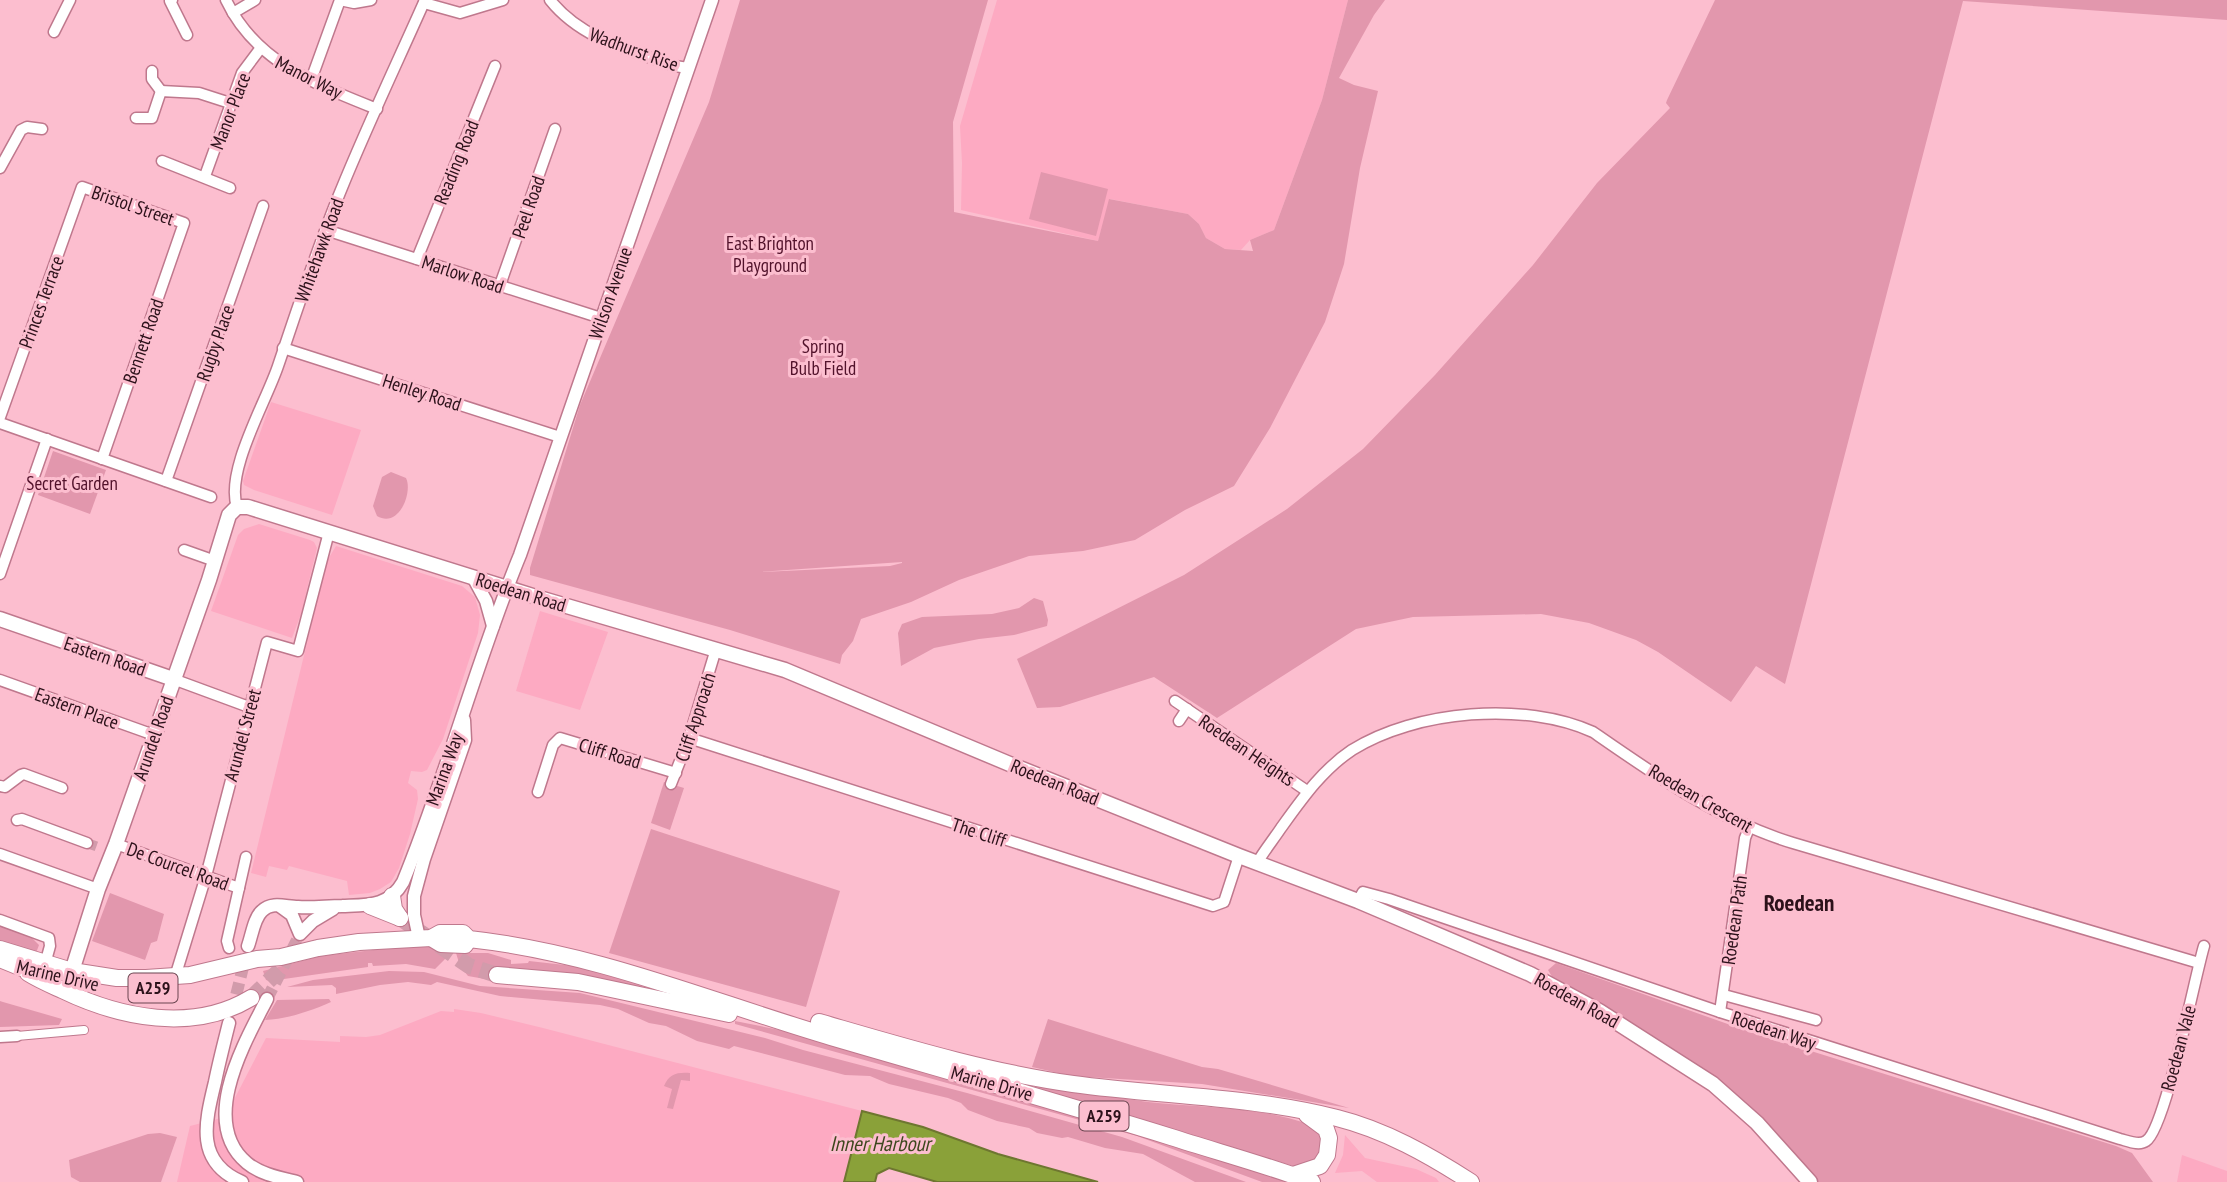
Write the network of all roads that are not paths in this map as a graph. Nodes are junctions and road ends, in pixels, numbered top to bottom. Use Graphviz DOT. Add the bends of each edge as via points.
graph roads {
  1 [pos="70,0"];
  2 [pos="172,0"];
  3 [pos="226,0"];
  4 [pos="256,0"];
  5 [pos="340,0"];
  6 [pos="371,0"];
  7 [pos="503,0"];
  8 [pos="550,0"];
  9 [pos="712,0"];
  10 [pos="425,2"];
  11 [pos="233,13"];
  12 [pos="54,32"];
  13 [pos="187,35"];
  14 [pos="260,49"];
  15 [pos="495,66"];
  16 [pos="688,68"];
  17 [pos="152,71"];
  18 [pos="311,80"];
  19 [pos="161,91"];
  20 [pos="230,103"];
  21 [pos="377,109"];
  22 [pos="136,118"];
  23 [pos="152,118"];
  24 [pos="41,129"];
  25 [pos="555,130"];
  26 [pos="152,131"];
  27 [pos="162,161"];
  28 [pos="0,167"];
  29 [pos="205,176"];
  30 [pos="82,187"];
  31 [pos="230,188"];
  32 [pos="263,206"];
  33 [pos="184,223"];
  34 [pos="326,230"];
  35 [pos="418,259"];
  36 [pos="500,285"];
  37 [pos="601,318"];
  38 [pos="283,348"];
  39 [pos="0,417"];
  40 [pos="0,423"];
  41 [pos="560,436"];
  42 [pos="47,439"];
  43 [pos="102,458"];
  44 [pos="166,481"];
  45 [pos="211,497"];
  46 [pos="237,507"];
  47 [pos="329,532"];
  48 [pos="184,550"];
  49 [pos="215,561"];
  50 [pos="0,574"];
  51 [pos="473,577"];
  52 [pos="508,587"];
  53 [pos="0,619"];
  54 [pos="494,626"];
  55 [pos="716,649"];
  56 [pos="173,679"];
  57 [pos="0,680"];
  58 [pos="1175,701"];
  59 [pos="249,707"];
  60 [pos="1186,709"];
  61 [pos="463,716"];
  62 [pos="1179,721"];
  63 [pos="154,735"];
  64 [pos="689,738"];
  65 [pos="674,779"];
  66 [pos="0,786"];
  67 [pos="62,788"];
  68 [pos="1307,791"];
  69 [pos="538,792"];
  70 [pos="17,820"];
  71 [pos="1749,828"];
  72 [pos="87,843"];
  73 [pos="110,848"];
  74 [pos="0,854"];
  75 [pos="1239,856"];
  76 [pos="246,857"];
  77 [pos="1258,863"];
  78 [pos="206,877"];
  79 [pos="239,888"];
  80 [pos="98,889"];
  81 [pos="392,896"];
  82 [pos="1358,901"];
  83 [pos="277,905"];
  84 [pos="339,906"];
  85 [pos="370,906"];
  86 [pos="1411,906"];
  87 [pos="0,920"];
  88 [pos="1405,921"];
  89 [pos="425,938"];
  90 [pos="248,946"];
  91 [pos="2204,946"];
  92 [pos="229,948"];
  93 [pos="0,949"];
  94 [pos="281,957"];
  95 [pos="0,960"];
  96 [pos="2199,963"];
  97 [pos="45,964"];
  98 [pos="22,968"];
  99 [pos="72,971"];
  100 [pos="497,975"];
  101 [pos="175,977"];
  102 [pos="692,990"];
  103 [pos="1724,995"];
  104 [pos="259,998"];
  105 [pos="1720,1012"];
  106 [pos="1816,1020"];
  107 [pos="229,1023"];
  108 [pos="83,1030"];
  109 [pos="824,1034"];
  110 [pos="17,1036"];
  111 [pos="0,1037"];
  112 [pos="1299,1110"];
  113 [pos="2141,1143"];
  114 [pos="1293,1174"];
  115 [pos="242,1182"];
  116 [pos="297,1182"];
  117 [pos="1312,1182"];
  118 [pos="1471,1182"];
  119 [pos="1810,1182"];
  1 -- 12 [label="street"];
  2 -- 13 [label="street"];
  3 -- 11 [label="street, Manor Way"];
  4 -- 11 [label="street"];
  5 -- 6 [label="street"];
  5 -- 18 [label="street"];
  7 -- 10 [label="street" via="460,13"];
  8 -- 16 [label="street, Wadhurst Rise" via="590,35"];
  9 -- 16 [label="street, Wilson Avenue"];
  10 -- 21 [label="street, Whitehawk Road"];
  11 -- 14 [label="street, Manor Way"];
  14 -- 18 [label="street, Manor Way"];
  14 -- 20 [label="street, Manor Place" via="242,73"];
  15 -- 35 [label="street, Reading Road"];
  16 -- 37 [label="street, Wilson Avenue"];
  17 -- 19 [label="street"];
  18 -- 21 [label="street, Manor Way"];
  19 -- 20 [label="street" via="192,92"];
  19 -- 23 [label="street"];
  20 -- 29 [label="street, Manor Place"];
  21 -- 34 [label="street, Whitehawk Road"];
  22 -- 23 [label="street"];
  23 -- 26 [label="street"];
  24 -- 28 [label="street" via="26,124"];
  25 -- 36 [label="street, Peel Road"];
  27 -- 29 [label="street"];
  29 -- 31 [label="street"];
  30 -- 33 [label="street, Bristol Street"];
  30 -- 39 [label="street, Princes Terrace"];
  32 -- 44 [label="street, Rugby Place"];
  33 -- 43 [label="street, Bennett Road"];
  34 -- 35 [label="street, Marlow Road"];
  34 -- 38 [label="street, Whitehawk Road"];
  35 -- 36 [label="street, Marlow Road"];
  36 -- 37 [label="street, Marlow Road"];
  37 -- 41 [label="street, Wilson Avenue"];
  38 -- 41 [label="street, Henley Road"];
  38 -- 46 [label="street, Whitehawk Road" via="235,480"];
  40 -- 42 [label="street"];
  41 -- 52 [label="street, Wilson Avenue"];
  42 -- 43 [label="street"];
  42 -- 50 [label="street"];
  43 -- 44 [label="street"];
  44 -- 45 [label="street"];
  46 -- 47 [label="main road, Roedean Road" via="248,506"];
  46 -- 49 [label="main road, Arundel Road" via="229,515"];
  47 -- 51 [label="main road, Roedean Road"];
  47 -- 59 [label="street, Arundel Street" via="298,651 267,642"];
  48 -- 49 [label="street"];
  49 -- 56 [label="main road, Arundel Road"];
  51 -- 52 [label="main road, Roedean Road"];
  51 -- 54 [label="street"];
  52 -- 54 [label="street, Marina Way"];
  52 -- 55 [label="main road, Roedean Road"];
  53 -- 56 [label="main road, Eastern Road"];
  54 -- 61 [label="street, Marina Way"];
  55 -- 64 [label="street, Cliff Approach"];
  55 -- 75 [label="main road, Roedean Road" via="785,670"];
  56 -- 59 [label="street, Eastern Road"];
  56 -- 63 [label="main road, Arundel Road"];
  57 -- 63 [label="street, Eastern Place"];
  58 -- 60 [label="street, Roedean Heights"];
  59 -- 78 [label="street, Arundel Street"];
  60 -- 62 [label="street, Roedean Heights"];
  60 -- 68 [label="street, Roedean Heights"];
  61 -- 81 [label="street, Marina Way" via="405,877"];
  61 -- 89 [label="street" via="465,740 414,896 414,915"];
  63 -- 73 [label="main road, Arundel Road"];
  64 -- 65 [label="street, Cliff Approach"];
  64 -- 75 [label="street, The Cliff" via="1213,906 1224,902"];
  65 -- 69 [label="street, Cliff Road" via="561,738 553,745"];
  66 -- 67 [label="street" via="8,786 20,770"];
  68 -- 71 [label="street, Roedean Crescent" via="1353,750 1397,730 1442,719 1535,715 1593,732"];
  68 -- 77 [label="street, Roedean Crescent"];
  70 -- 72 [label="street"];
  71 -- 96 [label="street, Roedean Crescent"];
  71 -- 103 [label="street, Roedean Path"];
  73 -- 78 [label="street, De Courcel Road"];
  73 -- 80 [label="main road, Arundel Road"];
  74 -- 80 [label="street"];
  75 -- 77 [label="main road, Roedean Road"];
  76 -- 79 [label="street"];
  77 -- 82 [label="main road, Roedean Road"];
  78 -- 79 [label="street, De Courcel Road"];
  78 -- 101 [label="street, Arundel Street"];
  79 -- 92 [label="street"];
  80 -- 99 [label="main road, Arundel Road"];
  81 -- 85 [label="street"];
  81 -- 85 [label="main road" via="400,918"];
  82 -- 86 [label="street, Roedean Way" via="1363,892"];
  82 -- 88 [label="main road, Roedean Road"];
  83 -- 84 [label="street"];
  83 -- 84 [label="street" via="292,915 300,934"];
  83 -- 90 [label="street" via="258,915"];
  84 -- 85 [label="street"];
  86 -- 88 [label="street"];
  86 -- 105 [label="street, Roedean Way"];
  87 -- 97 [label="street" via="49,939"];
  88 -- 119 [label="main road, Roedean Road" via="1565,991 1675,1058 1725,1093"];
  89 -- 94 [label="main road, Marine Drive / A259" via="359,942"];
  89 -- 102 [label="main road, Marine Drive / A259" via="441,944 464,945 469,939 545,950"];
  91 -- 96 [label="street, Roedean Vale"];
  93 -- 97 [label="main road, A259"];
  94 -- 98 [label="main road, Marine Drive / A259" via="224,978 150,988 102,986"];
  94 -- 101 [label="main road, Marine Drive / A259"];
  95 -- 98 [label="main road, Marine Drive / A259"];
  96 -- 113 [label="street, Roedean Vale" via="2158,1120 2150,1139"];
  97 -- 99 [label="main road, A259"];
  98 -- 104 [label="main road" via="96,1006 139,1016 203,1016"];
  99 -- 101 [label="main road, Marine Drive / A259" via="117,978"];
  100 -- 109 [label="main road" via="578,982"];
  102 -- 109 [label="main road, Marine Drive / A259"];
  102 -- 112 [label="main road, Marine Drive / A259" via="724,993 1029,1077"];
  103 -- 105 [label="street, Roedean Path"];
  103 -- 106 [label="street"];
  104 -- 116 [label="street" via="257,1018 233,1077 225,1111 226,1132 234,1149 251,1166"];
  105 -- 113 [label="street, Roedean Way"];
  107 -- 115 [label="street" via="206,1131 214,1161"];
  108 -- 110 [label="street"];
  109 -- 114 [label="main road, Marine Drive / A259"];
  110 -- 111 [label="street"];
  112 -- 114 [label="main road, Marine Drive / A259" via="1321,1123 1329,1146 1320,1166"];
  112 -- 118 [label="main road, Marine Drive / A259" via="1388,1136"];
  114 -- 117 [label="main road, Marine Drive / A259"];
}
